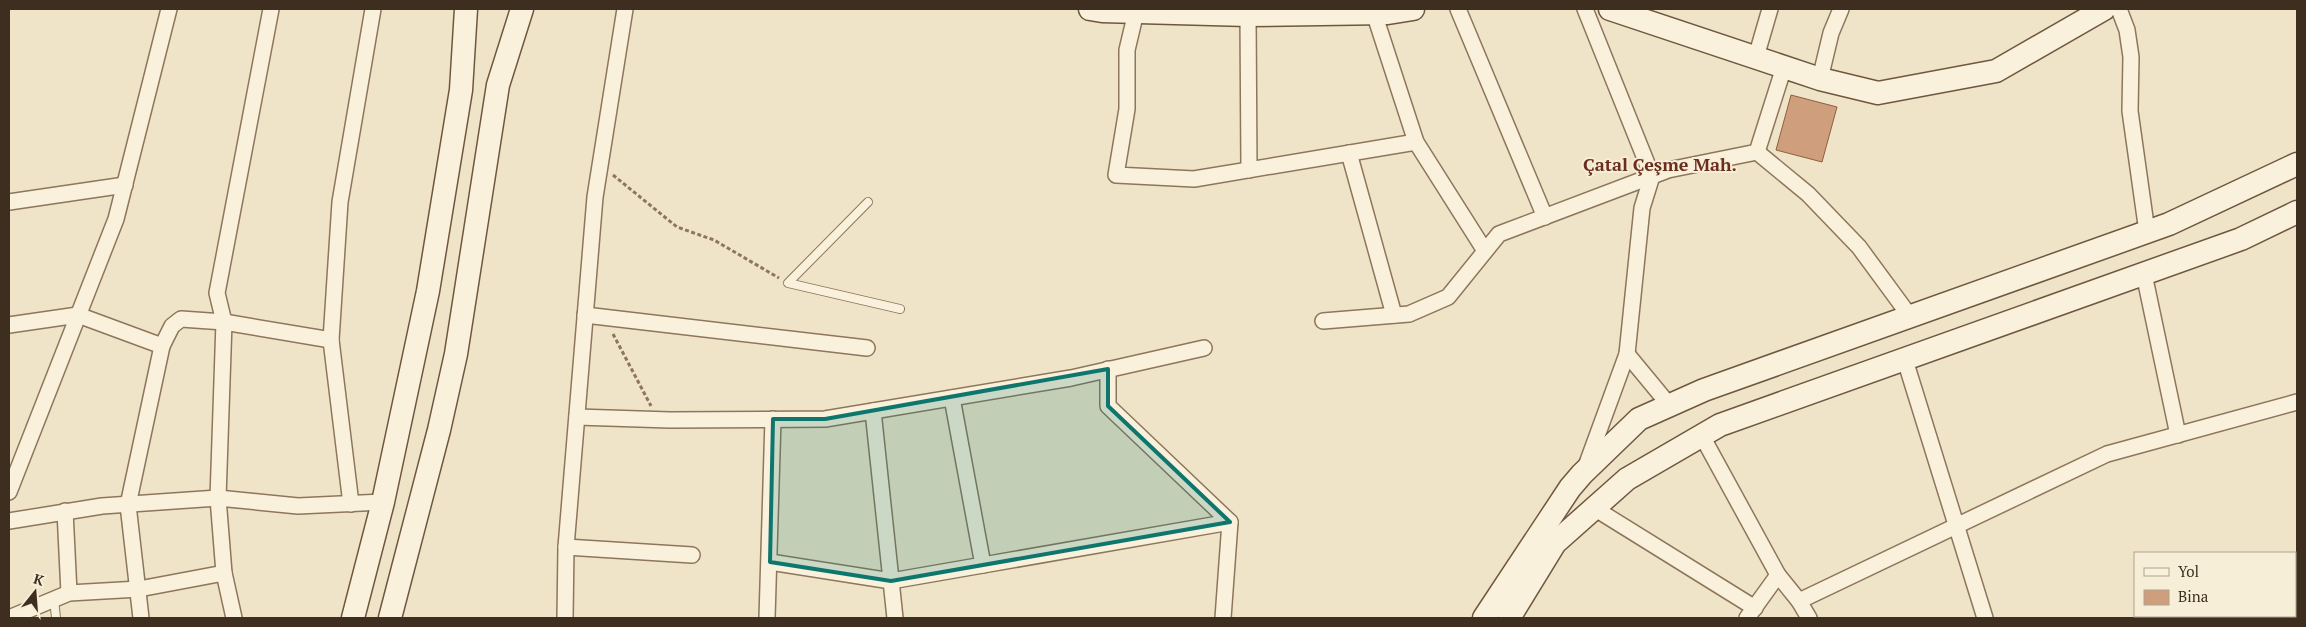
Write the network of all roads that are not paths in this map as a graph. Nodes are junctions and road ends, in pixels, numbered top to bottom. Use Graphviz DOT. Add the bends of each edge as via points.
graph roads {
  1 [pos="169,9"];
  2 [pos="272,9"];
  3 [pos="373,9"];
  4 [pos="466,9"];
  5 [pos="522,9"];
  6 [pos="625,9"];
  7 [pos="1090,9"];
  8 [pos="1410,9"];
  9 [pos="1458,9"];
  10 [pos="1585,9"];
  11 [pos="1610,9"];
  12 [pos="1770,9"];
  13 [pos="1841,9"];
  14 [pos="2104,9"];
  15 [pos="2119,9"];
  16 [pos="1182,11"];
  17 [pos="1136,12"];
  18 [pos="1374,13"];
  19 [pos="1248,15"];
  20 [pos="1756,57"];
  21 [pos="1784,67"];
  22 [pos="1820,79"];
  23 [pos="1416,142"];
  24 [pos="1757,152"];
  25 [pos="1349,153"];
  26 [pos="2297,164"];
  27 [pos="1249,170"];
  28 [pos="1652,176"];
  29 [pos="125,185"];
  30 [pos="9,202"];
  31 [pos="868,202"];
  32 [pos="2297,212"];
  33 [pos="1545,217"];
  34 [pos="2148,232"];
  35 [pos="1485,251"];
  36 [pos="2144,274"];
  37 [pos="900,309"];
  38 [pos="78,315"];
  39 [pos="1394,315"];
  40 [pos="1909,315"];
  41 [pos="585,316"];
  42 [pos="1323,320"];
  43 [pos="224,322"];
  44 [pos="9,325"];
  45 [pos="331,340"];
  46 [pos="162,346"];
  47 [pos="867,348"];
  48 [pos="1204,348"];
  49 [pos="1627,354"];
  50 [pos="1905,360"];
  51 [pos="1108,369"];
  52 [pos="952,398"];
  53 [pos="2297,402"];
  54 [pos="1670,406"];
  55 [pos="873,411"];
  56 [pos="577,417"];
  57 [pos="773,420"];
  58 [pos="2178,434"];
  59 [pos="1702,436"];
  60 [pos="1582,474"];
  61 [pos="9,492"];
  62 [pos="218,498"];
  63 [pos="383,502"];
  64 [pos="350,504"];
  65 [pos="128,505"];
  66 [pos="1594,508"];
  67 [pos="65,511"];
  68 [pos="9,521"];
  69 [pos="1230,522"];
  70 [pos="1956,526"];
  71 [pos="566,547"];
  72 [pos="692,555"];
  73 [pos="770,562"];
  74 [pos="983,565"];
  75 [pos="224,573"];
  76 [pos="1778,575"];
  77 [pos="891,581"];
  78 [pos="139,588"];
  79 [pos="69,593"];
  80 [pos="54,599"];
  81 [pos="1799,601"];
  82 [pos="1751,613"];
  83 [pos="9,618"];
  84 [pos="56,618"];
  85 [pos="141,618"];
  86 [pos="234,618"];
  87 [pos="352,618"];
  88 [pos="390,618"];
  89 [pos="565,618"];
  90 [pos="767,618"];
  91 [pos="895,618"];
  92 [pos="1223,618"];
  93 [pos="1484,618"];
  94 [pos="1509,618"];
  95 [pos="1809,618"];
  96 [pos="1985,618"];
  1 -- 29 [label="street"];
  2 -- 43 [label="street" via="217,293"];
  3 -- 45 [label="street" via="340,202"];
  4 -- 63 [label="street" via="461,90 431,272"];
  5 -- 88 [label="street" via="498,85 456,354"];
  6 -- 41 [label="street" via="595,197"];
  7 -- 17 [label="street"];
  8 -- 18 [label="street"];
  9 -- 33 [label="street"];
  10 -- 28 [label="street"];
  11 -- 20 [label="street"];
  12 -- 20 [label="street"];
  13 -- 22 [label="street" via="1831,33"];
  14 -- 22 [label="street" via="1996,71 1878,93"];
  15 -- 34 [label="street" via="2131,57 2130,111"];
  16 -- 17 [label="street"];
  16 -- 19 [label="street"];
  17 -- 27 [label="street" via="1127,50 1127,109 1116,175 1194,179"];
  18 -- 19 [label="street"];
  18 -- 23 [label="street"];
  19 -- 27 [label="street"];
  20 -- 21 [label="street"];
  21 -- 22 [label="street"];
  21 -- 24 [label="street"];
  23 -- 25 [label="street"];
  23 -- 35 [label="street"];
  24 -- 28 [label="street"];
  24 -- 40 [label="street" via="1808,194 1859,246"];
  25 -- 27 [label="street"];
  25 -- 39 [label="street"];
  26 -- 34 [label="street"];
  28 -- 33 [label="street"];
  28 -- 49 [label="street" via="1642,208"];
  29 -- 30 [label="street"];
  29 -- 38 [label="street" via="116,219"];
  31 -- 37 [label="lane" via="788,283"];
  32 -- 36 [label="street" via="2241,239"];
  33 -- 35 [label="street" via="1499,234"];
  34 -- 40 [label="street"];
  35 -- 39 [label="street" via="1448,297 1409,314"];
  36 -- 50 [label="street"];
  36 -- 58 [label="street"];
  38 -- 44 [label="street"];
  38 -- 46 [label="street"];
  38 -- 61 [label="street"];
  39 -- 42 [label="street"];
  40 -- 54 [label="street" via="1704,390"];
  41 -- 47 [label="street"];
  41 -- 56 [label="street"];
  43 -- 45 [label="street"];
  43 -- 46 [label="street" via="181,319 172,326"];
  43 -- 62 [label="street"];
  45 -- 64 [label="street"];
  46 -- 65 [label="street"];
  48 -- 51 [label="street"];
  49 -- 54 [label="street"];
  49 -- 60 [label="street"];
  50 -- 59 [label="street" via="1720,425"];
  50 -- 70 [label="street"];
  51 -- 52 [label="street"];
  51 -- 69 [label="street" via="1108,406"];
  52 -- 55 [label="street"];
  52 -- 74 [label="street"];
  53 -- 58 [label="street"];
  54 -- 60 [label="street" via="1639,420"];
  55 -- 57 [label="street" via="825,419"];
  55 -- 77 [label="street"];
  56 -- 57 [label="street"];
  56 -- 71 [label="street"];
  57 -- 73 [label="street"];
  58 -- 70 [label="street" via="2107,454"];
  59 -- 66 [label="street" via="1627,479"];
  59 -- 76 [label="street"];
  60 -- 93 [label="street"];
  62 -- 64 [label="street" via="298,506"];
  62 -- 65 [label="street"];
  62 -- 75 [label="street"];
  63 -- 64 [label="street"];
  63 -- 87 [label="street"];
  65 -- 67 [label="street"];
  65 -- 78 [label="street"];
  66 -- 82 [label="street"];
  66 -- 94 [label="street" via="1555,543"];
  67 -- 68 [label="street"];
  67 -- 79 [label="street"];
  69 -- 74 [label="street"];
  69 -- 92 [label="street"];
  70 -- 81 [label="street"];
  70 -- 96 [label="street"];
  71 -- 72 [label="street"];
  71 -- 89 [label="street"];
  73 -- 77 [label="street"];
  73 -- 90 [label="street"];
  74 -- 77 [label="street"];
  75 -- 78 [label="street"];
  75 -- 86 [label="street"];
  76 -- 81 [label="street"];
  76 -- 82 [label="street"];
  77 -- 91 [label="street"];
  78 -- 79 [label="street"];
  78 -- 85 [label="street"];
  79 -- 80 [label="street"];
  80 -- 83 [label="street"];
  80 -- 84 [label="lane"];
  81 -- 95 [label="street"];
}
